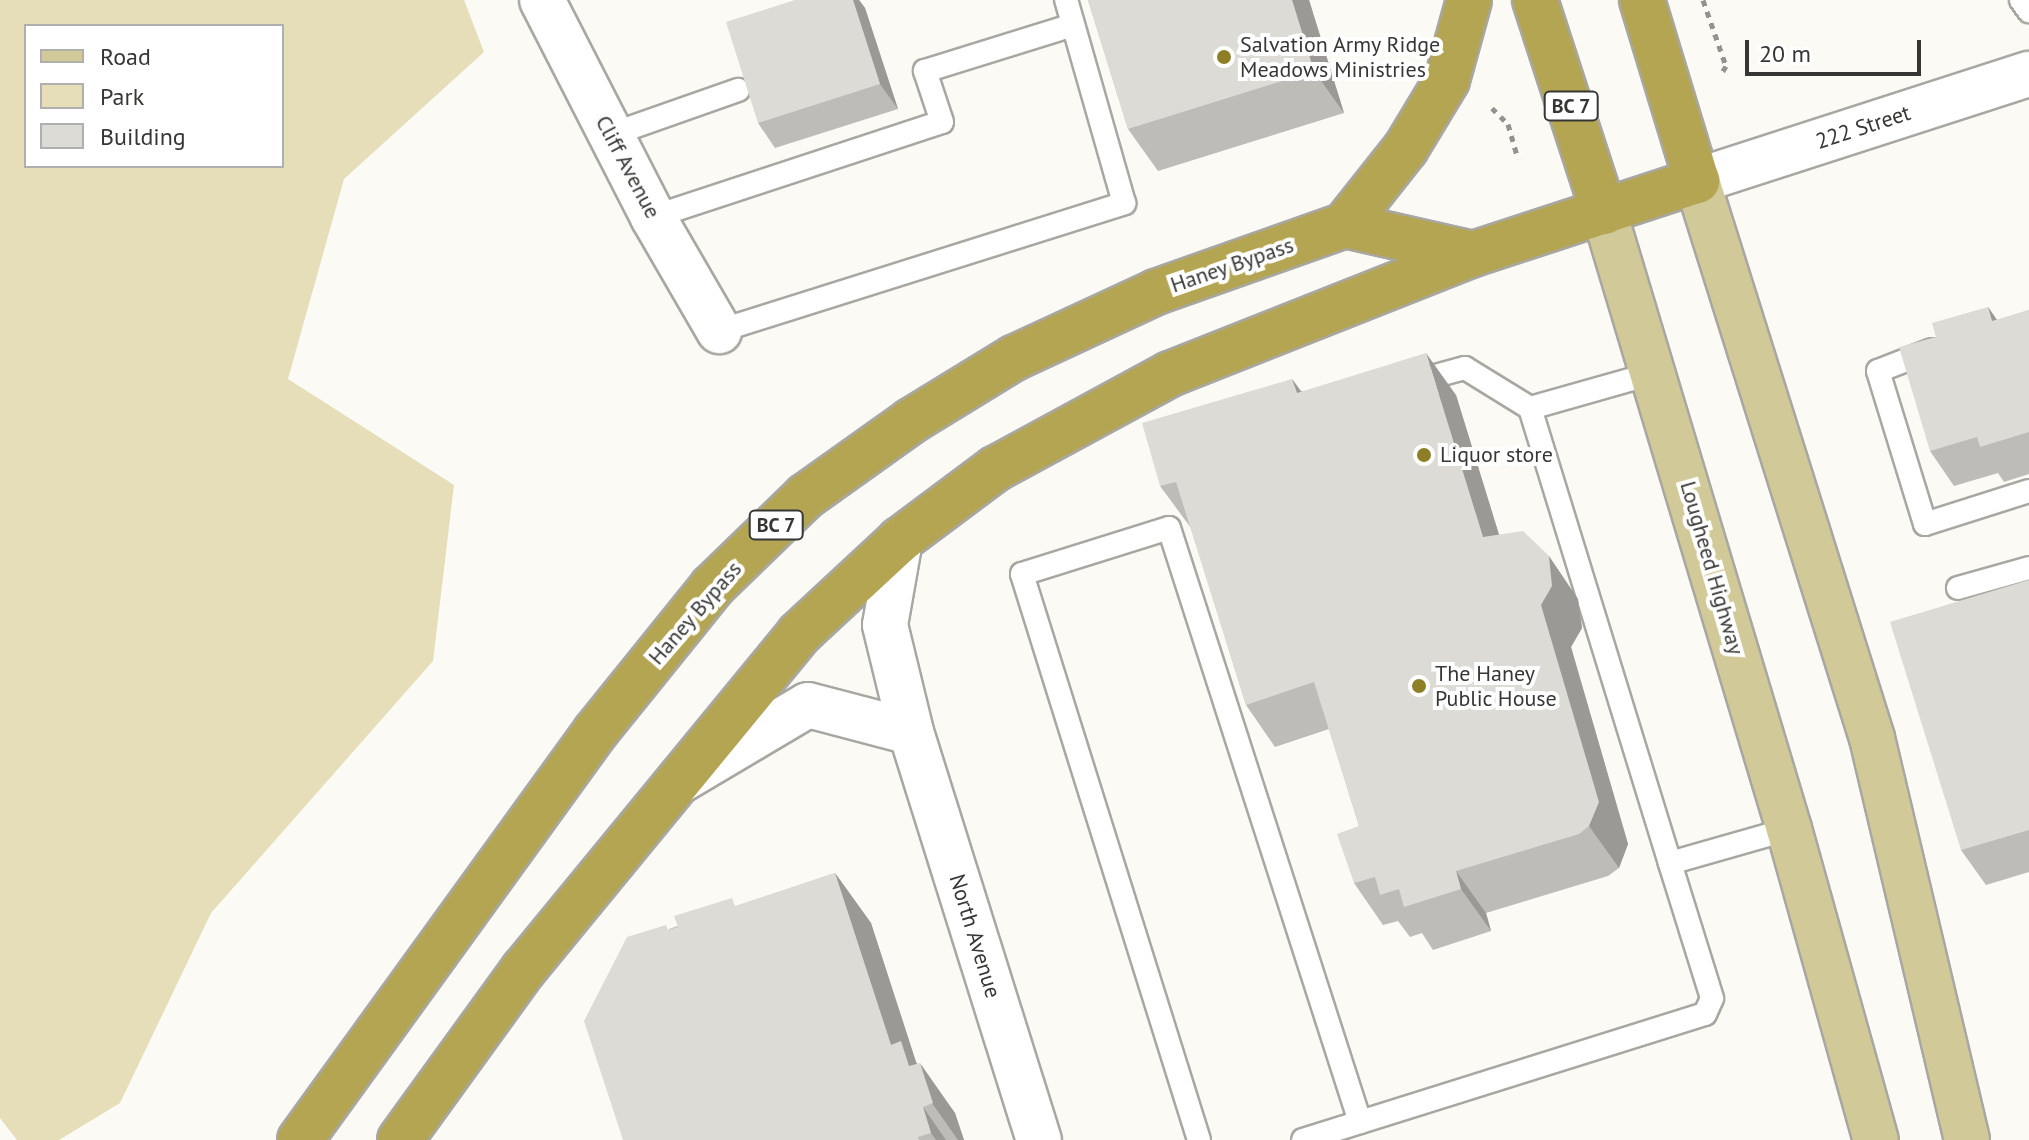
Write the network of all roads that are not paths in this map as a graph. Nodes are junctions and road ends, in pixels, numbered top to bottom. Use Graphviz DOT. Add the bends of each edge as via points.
graph roads {
  1 [pos="542,0"];
  2 [pos="1066,0"];
  3 [pos="1469,0"];
  4 [pos="1535,0"];
  5 [pos="1642,0"];
  6 [pos="2021,0"];
  7 [pos="2029,11"];
  8 [pos="1073,25"];
  9 [pos="2029,74"];
  10 [pos="738,90"];
  11 [pos="610,135"];
  12 [pos="1697,181"];
  13 [pos="1604,212"];
  14 [pos="653,217"];
  15 [pos="1345,225"];
  16 [pos="1473,254"];
  17 [pos="719,331"];
  18 [pos="1959,342"];
  19 [pos="1654,373"];
  20 [pos="1384,391"];
  21 [pos="1530,408"];
  22 [pos="2029,491"];
  23 [pos="900,540"];
  24 [pos="2029,568"];
  25 [pos="1958,588"];
  26 [pos="911,732"];
  27 [pos="671,785"];
  28 [pos="1789,829"];
  29 [pos="1670,863"];
  30 [pos="1360,1122"];
  31 [pos="1874,1139"];
  32 [pos="300,1140"];
  33 [pos="400,1140"];
  34 [pos="1039,1140"];
  35 [pos="1199,1140"];
  36 [pos="1303,1140"];
  37 [pos="1967,1140"];
  1 -- 11 [label="street, Cliff Avenue"];
  2 -- 8 [label="lane"];
  3 -- 15 [label="highway" via="1447,80 1406,148"];
  4 -- 13 [label="highway, Lougheed Highway / BC 7"];
  5 -- 12 [label="highway"];
  6 -- 7 [label="lane"];
  8 -- 14 [label="lane" via="925,71 942,122"];
  8 -- 17 [label="lane" via="1124,203"];
  9 -- 12 [label="street, 222 Street"];
  10 -- 11 [label="lane"];
  11 -- 14 [label="street, Cliff Avenue"];
  12 -- 13 [label="highway"];
  12 -- 37 [label="main road" via="1872,738"];
  13 -- 16 [label="highway"];
  13 -- 19 [label="main road, Lougheed Highway"];
  14 -- 17 [label="street, Cliff Avenue"];
  15 -- 16 [label="highway"];
  15 -- 32 [label="highway, Haney Bypass / BC 7" via="1156,292 1014,358 911,421 806,496 712,587 596,731"];
  16 -- 23 [label="highway" via="1170,374 995,469"];
  18 -- 22 [label="lane" via="1878,371 1925,524"];
  19 -- 21 [label="lane"];
  19 -- 28 [label="main road, Lougheed Highway"];
  20 -- 21 [label="lane" via="1465,368"];
  21 -- 29 [label="lane"];
  23 -- 26 [label="street, North Avenue" via="885,625"];
  23 -- 27 [label="highway" via="799,634"];
  24 -- 25 [label="lane"];
  26 -- 27 [label="street" via="808,705"];
  26 -- 34 [label="street, North Avenue"];
  27 -- 33 [label="highway" via="524,969"];
  28 -- 29 [label="lane"];
  28 -- 31 [label="main road, Lougheed Highway"];
  29 -- 30 [label="lane" via="1712,998 1705,1014"];
  30 -- 35 [label="lane" via="1169,528 1022,574"];
  30 -- 36 [label="lane"];
}
